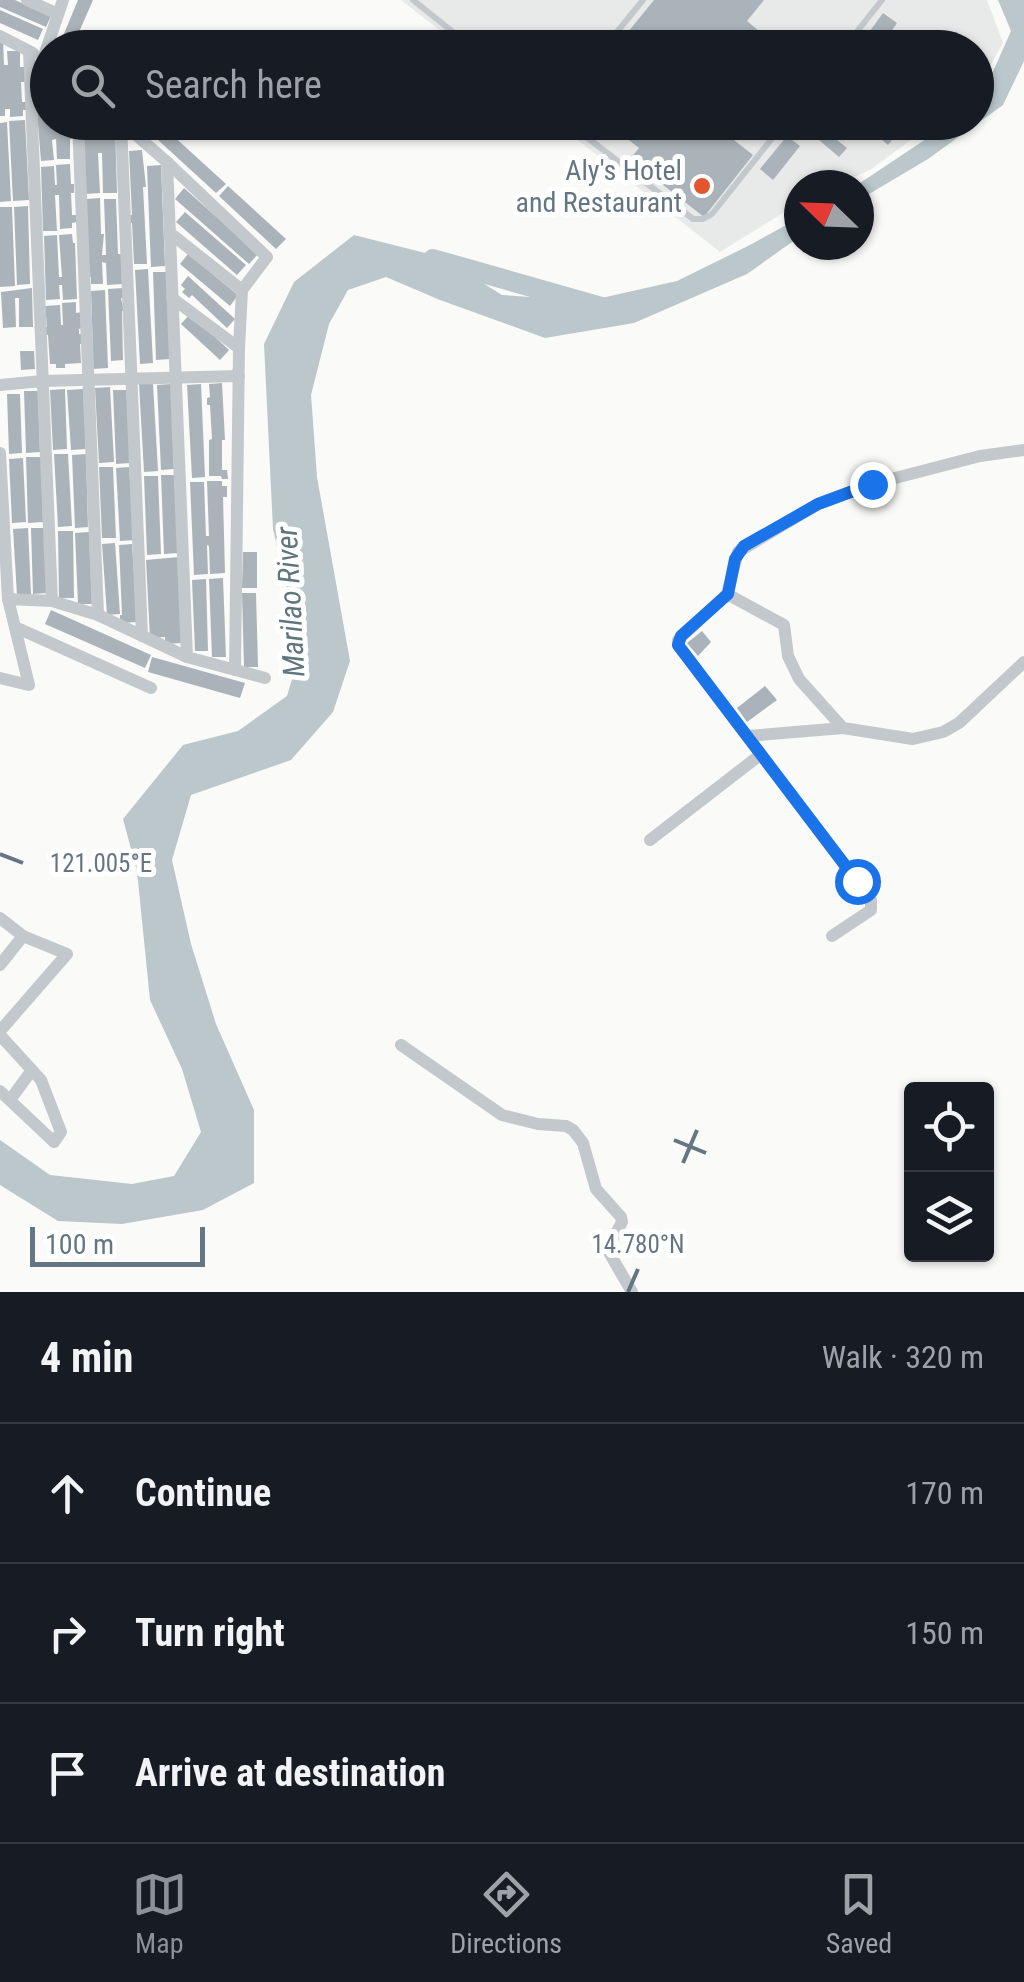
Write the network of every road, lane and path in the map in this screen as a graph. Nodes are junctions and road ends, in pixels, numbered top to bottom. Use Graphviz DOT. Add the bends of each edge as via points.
graph roads {
  1 [pos="27,0"];
  2 [pos="413,0"];
  3 [pos="643,0"];
  4 [pos="882,0"];
  5 [pos="61,7"];
  6 [pos="450,30"];
  7 [pos="619,30"];
  8 [pos="858,30"];
  9 [pos="0,36"];
  10 [pos="29,51"];
  11 [pos="30,76"];
  12 [pos="33,140"];
  13 [pos="79,140"];
  14 [pos="122,140"];
  15 [pos="141,140"];
  16 [pos="590,140"];
  17 [pos="771,140"];
  18 [pos="167,162"];
  19 [pos="170,233"];
  20 [pos="242,290"];
  21 [pos="172,298"];
  22 [pos="238,348"];
  23 [pos="239,376"];
  24 [pos="177,378"];
  25 [pos="133,379"];
  26 [pos="89,380"];
  27 [pos="42,381"];
  28 [pos="0,385"];
  29 [pos="1024,450"];
  30 [pos="0,453"];
  31 [pos="728,594"];
  32 [pos="8,598"];
  33 [pos="52,601"];
  34 [pos="98,615"];
  35 [pos="15,627"];
  36 [pos="142,636"];
  37 [pos="187,656"];
  38 [pos="1024,662"];
  39 [pos="236,670"];
  40 [pos="0,678"];
  41 [pos="264,678"];
  42 [pos="151,688"];
  43 [pos="844,728"];
  44 [pos="748,736"];
  45 [pos="760,756"];
  46 [pos="650,840"];
  47 [pos="0,918"];
  48 [pos="24,936"];
  49 [pos="832,936"];
  50 [pos="0,965"];
  51 [pos="0,1033"];
  52 [pos="401,1045"];
  53 [pos="32,1070"];
  54 [pos="5,1096"];
  55 [pos="632,1292"];
  1 -- 5 [label="street"];
  2 -- 6 [label="lane"];
  3 -- 7 [label="lane"];
  4 -- 8 [label="lane"];
  9 -- 10 [label="street"];
  10 -- 11 [label="street"];
  12 -- 27 [label="street"];
  13 -- 26 [label="street"];
  14 -- 25 [label="street"];
  15 -- 18 [label="street"];
  16 -- 17 [label="lane" via="693,219 712,214"];
  18 -- 19 [label="street"];
  18 -- 20 [label="street" via="267,257"];
  19 -- 20 [label="street"];
  19 -- 21 [label="street"];
  20 -- 22 [label="street"];
  21 -- 22 [label="street"];
  21 -- 24 [label="street"];
  22 -- 23 [label="street"];
  23 -- 24 [label="street"];
  23 -- 39 [label="street"];
  24 -- 25 [label="street"];
  24 -- 37 [label="street"];
  25 -- 26 [label="street"];
  25 -- 36 [label="street"];
  26 -- 27 [label="street"];
  26 -- 34 [label="street"];
  27 -- 28 [label="street"];
  27 -- 33 [label="street"];
  29 -- 31 [label="street" via="872,484 818,504 738,552"];
  30 -- 32 [label="street"];
  31 -- 43 [label="street" via="784,625 799,678"];
  31 -- 44 [label="street" via="678,645"];
  32 -- 33 [label="street"];
  32 -- 35 [label="street"];
  33 -- 34 [label="street"];
  34 -- 36 [label="street"];
  35 -- 40 [label="street" via="29,685"];
  35 -- 42 [label="street"];
  36 -- 37 [label="street"];
  37 -- 39 [label="street"];
  38 -- 43 [label="street" via="943,732 913,739"];
  39 -- 41 [label="street"];
  43 -- 44 [label="street"];
  44 -- 45 [label="street"];
  45 -- 46 [label="street"];
  45 -- 49 [label="street" via="871,900 871,910"];
  47 -- 48 [label="street"];
  48 -- 50 [label="street"];
  48 -- 51 [label="street" via="67,954"];
  51 -- 53 [label="street"];
  52 -- 55 [label="street" via="502,1115 566,1126 578,1135 596,1189 621,1217 610,1254"];
  53 -- 54 [label="street"];
  53 -- 54 [label="street" via="61,1132 54,1142"];
}
